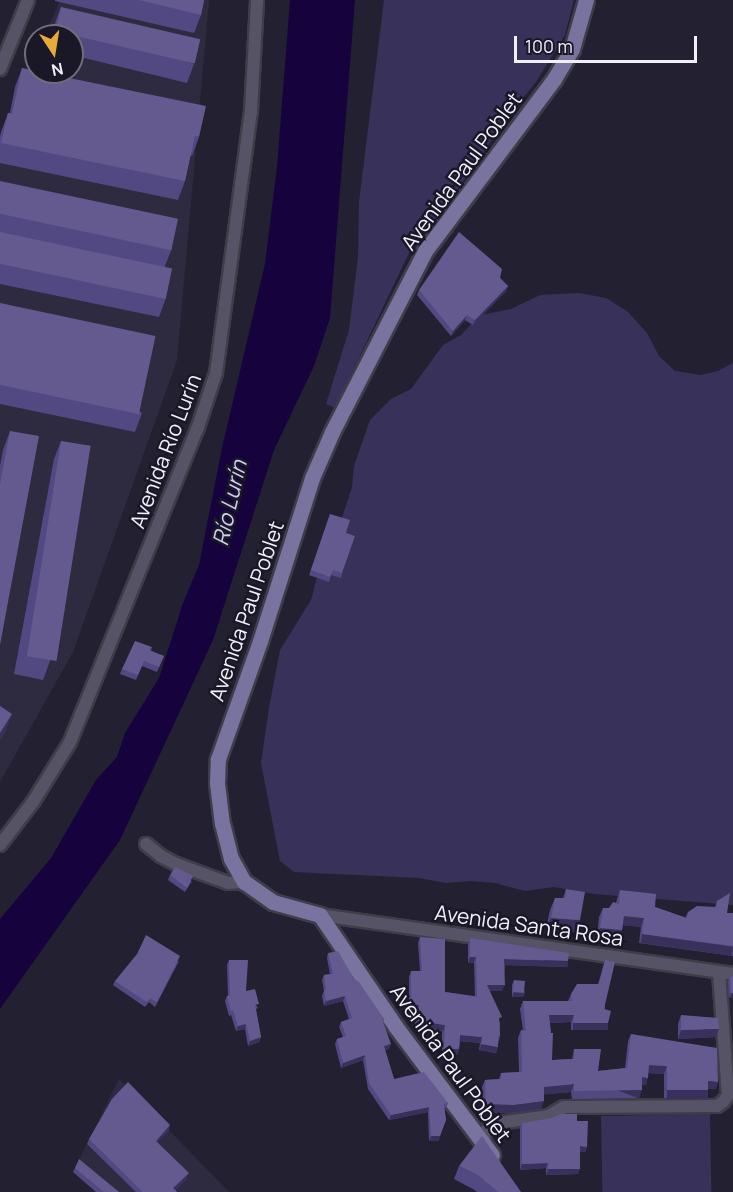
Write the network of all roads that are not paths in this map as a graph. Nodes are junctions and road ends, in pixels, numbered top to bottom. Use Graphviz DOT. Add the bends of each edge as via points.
graph roads {
  1 [pos="28,0"];
  2 [pos="257,0"];
  3 [pos="586,0"];
  4 [pos="0,69"];
  5 [pos="146,844"];
  6 [pos="0,845"];
  7 [pos="244,882"];
  8 [pos="320,915"];
  9 [pos="718,972"];
  10 [pos="733,974"];
  11 [pos="484,1142"];
  12 [pos="501,1168"];
  1 -- 4 [label="street"];
  2 -- 6 [label="street, Avenida Río Lurín" via="251,112 216,373 197,430 70,742 33,802"];
  3 -- 7 [label="main road, Avenida Paul Poblet" via="572,49 554,79 425,251 312,478 261,641 218,759 222,824 231,859"];
  5 -- 7 [label="street" via="176,864 228,883"];
  7 -- 8 [label="main road, Avenida Paul Poblet" via="273,902"];
  8 -- 9 [label="street, Avenida Santa Rosa"];
  8 -- 11 [label="main road, Avenida Paul Poblet" via="396,1027"];
  9 -- 10 [label="street, Avenida Santa Rosa"];
  9 -- 11 [label="street" via="728,1095 723,1102 717,1106 564,1107 549,1116 492,1124 485,1131"];
  11 -- 12 [label="main road, Avenida Paul Poblet"];
}
